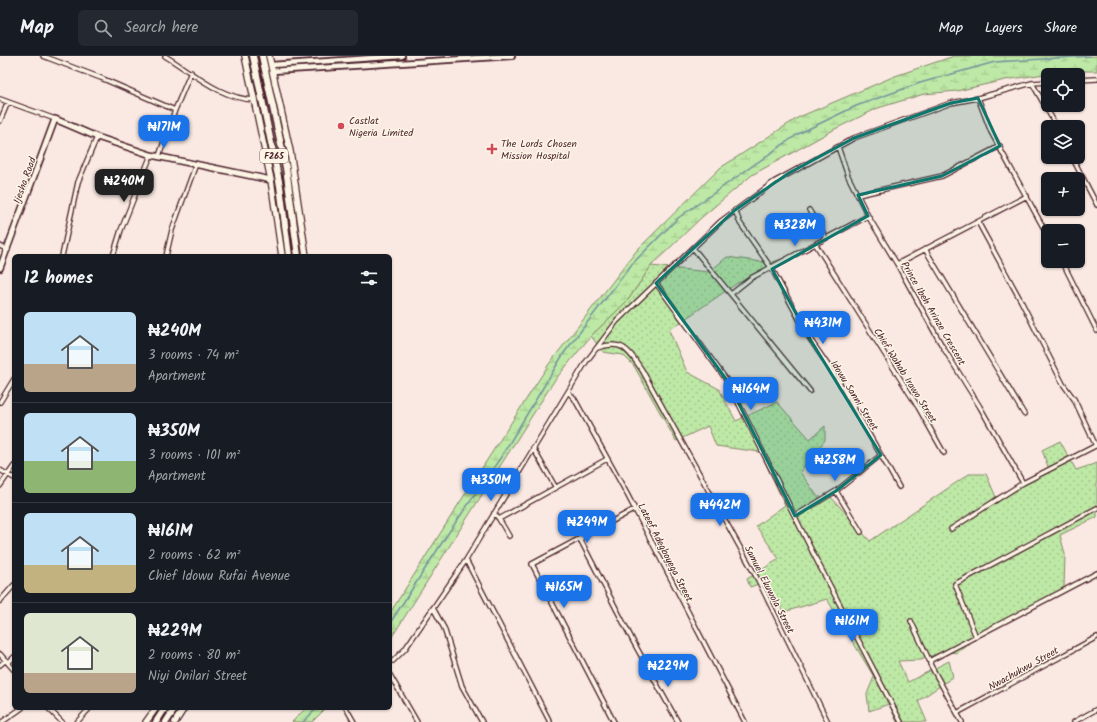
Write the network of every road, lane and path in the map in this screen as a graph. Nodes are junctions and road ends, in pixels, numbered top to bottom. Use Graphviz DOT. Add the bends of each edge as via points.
graph roads {
  1 [pos="42,56"];
  2 [pos="165,56"];
  3 [pos="245,56"];
  4 [pos="253,56"];
  5 [pos="262,56"];
  6 [pos="269,56"];
  7 [pos="402,56"];
  8 [pos="512,56"];
  9 [pos="272,68"];
  10 [pos="191,72"];
  11 [pos="1097,79"];
  12 [pos="1085,80"];
  13 [pos="1041,82"];
  14 [pos="1032,83"];
  15 [pos="978,98"];
  16 [pos="0,99"];
  17 [pos="255,100"];
  18 [pos="8,102"];
  19 [pos="175,110"];
  20 [pos="55,120"];
  21 [pos="1053,120"];
  22 [pos="0,121"];
  23 [pos="97,137"];
  24 [pos="1000,146"];
  25 [pos="838,147"];
  26 [pos="290,151"];
  27 [pos="283,152"];
  28 [pos="151,155"];
  29 [pos="160,156"];
  30 [pos="196,164"];
  31 [pos="1076,164"];
  32 [pos="271,180"];
  33 [pos="858,195"];
  34 [pos="1027,196"];
  35 [pos="1097,205"];
  36 [pos="735,210"];
  37 [pos="808,210"];
  38 [pos="868,216"];
  39 [pos="978,222"];
  40 [pos="1042,224"];
  41 [pos="826,238"];
  42 [pos="816,245"];
  43 [pos="0,246"];
  44 [pos="693,248"];
  45 [pos="924,249"];
  46 [pos="8,250"];
  47 [pos="62,254"];
  48 [pos="114,254"];
  49 [pos="166,254"];
  50 [pos="282,254"];
  51 [pos="289,254"];
  52 [pos="298,254"];
  53 [pos="306,254"];
  54 [pos="897,264"];
  55 [pos="0,268"];
  56 [pos="1066,268"];
  57 [pos="772,269"];
  58 [pos="656,283"];
  59 [pos="731,294"];
  60 [pos="1097,331"];
  61 [pos="596,348"];
  62 [pos="12,383"];
  63 [pos="810,391"];
  64 [pos="568,392"];
  65 [pos="0,402"];
  66 [pos="1024,414"];
  67 [pos="1096,445"];
  68 [pos="533,448"];
  69 [pos="944,453"];
  70 [pos="881,455"];
  71 [pos="607,460"];
  72 [pos="12,469"];
  73 [pos="0,470"];
  74 [pos="7,475"];
  75 [pos="12,477"];
  76 [pos="1023,483"];
  77 [pos="0,486"];
  78 [pos="899,487"];
  79 [pos="556,488"];
  80 [pos="836,491"];
  81 [pos="1097,508"];
  82 [pos="635,509"];
  83 [pos="494,513"];
  84 [pos="795,516"];
  85 [pos="499,519"];
  86 [pos="951,529"];
  87 [pos="861,532"];
  88 [pos="509,536"];
  89 [pos="580,539"];
  90 [pos="466,560"];
  91 [pos="1097,573"];
  92 [pos="12,587"];
  93 [pos="0,601"];
  94 [pos="433,608"];
  95 [pos="911,621"];
  96 [pos="976,637"];
  97 [pos="1097,637"];
  98 [pos="0,654"];
  99 [pos="12,658"];
  100 [pos="393,661"];
  101 [pos="7,662"];
  102 [pos="930,663"];
  103 [pos="0,665"];
  104 [pos="12,668"];
  105 [pos="392,678"];
  106 [pos="1097,709"];
  107 [pos="19,710"];
  108 [pos="50,710"];
  109 [pos="88,710"];
  110 [pos="155,710"];
  111 [pos="164,710"];
  112 [pos="174,710"];
  113 [pos="183,710"];
  114 [pos="347,710"];
  115 [pos="957,713"];
  116 [pos="2,722"];
  117 [pos="62,722"];
  118 [pos="77,722"];
  119 [pos="146,722"];
  120 [pos="156,722"];
  121 [pos="166,722"];
  122 [pos="175,722"];
  123 [pos="354,722"];
  124 [pos="417,722"];
  125 [pos="482,722"];
  126 [pos="550,722"];
  127 [pos="614,722"];
  128 [pos="678,722"];
  129 [pos="745,722"];
  130 [pos="828,722"];
  131 [pos="901,722"];
  132 [pos="962,722"];
  133 [pos="1074,722"];
  1 -- 19 [label="street"];
  2 -- 10 [label="street"];
  3 -- 17 [label="main road"];
  4 -- 51 [label="highway, F265" via="280,186"];
  5 -- 27 [label="highway, F265"];
  6 -- 9 [label="main road"];
  7 -- 9 [label="street"];
  8 -- 9 [label="street"];
  9 -- 26 [label="main road"];
  10 -- 17 [label="street" via="231,96"];
  10 -- 19 [label="street"];
  11 -- 12 [label="street"];
  13 -- 14 [label="street"];
  14 -- 15 [label="street"];
  14 -- 21 [label="street"];
  15 -- 24 [label="street" via="984,118"];
  15 -- 25 [label="street" via="951,103 854,138"];
  16 -- 18 [label="street"];
  17 -- 32 [label="main road"];
  18 -- 20 [label="street"];
  18 -- 22 [label="street"];
  19 -- 29 [label="street"];
  20 -- 23 [label="main road"];
  20 -- 46 [label="main road, Ijesha Road"];
  23 -- 28 [label="main road"];
  23 -- 47 [label="street" via="78,182"];
  24 -- 33 [label="street" via="942,176"];
  24 -- 34 [label="street"];
  25 -- 33 [label="street, Prince Ibeh Arinze Crescent"];
  25 -- 36 [label="street" via="789,173"];
  26 -- 27 [label="highway"];
  26 -- 53 [label="main road"];
  27 -- 52 [label="highway, F265"];
  28 -- 29 [label="main road"];
  28 -- 48 [label="street" via="120,230"];
  29 -- 30 [label="main road"];
  30 -- 32 [label="main road"];
  30 -- 49 [label="street" via="172,230"];
  31 -- 35 [label="street"];
  32 -- 50 [label="main road"];
  33 -- 38 [label="street, Prince Ibeh Arinze Crescent"];
  34 -- 39 [label="street"];
  34 -- 40 [label="street"];
  36 -- 44 [label="street"];
  36 -- 57 [label="street, Idowu Sanni Street" via="752,242"];
  37 -- 41 [label="street"];
  38 -- 41 [label="street"];
  38 -- 54 [label="street, Prince Ibeh Arinze Crescent"];
  39 -- 45 [label="street"];
  39 -- 67 [label="street" via="1063,384 1074,399"];
  41 -- 42 [label="street"];
  42 -- 57 [label="street"];
  42 -- 69 [label="street, Chief Wahab Irawo Street"];
  43 -- 46 [label="street"];
  44 -- 58 [label="street"];
  44 -- 59 [label="street"];
  45 -- 54 [label="street"];
  45 -- 66 [label="street"];
  46 -- 55 [label="main road, Ijesha Road"];
  54 -- 76 [label="street, Prince Ibeh Arinze Crescent"];
  56 -- 60 [label="street"];
  57 -- 59 [label="street" via="751,278"];
  57 -- 70 [label="street, Idowu Sanni Street" via="810,340 838,380"];
  58 -- 61 [label="street" via="617,321"];
  58 -- 84 [label="street" via="728,382"];
  59 -- 63 [label="street"];
  61 -- 64 [label="street"];
  61 -- 130 [label="street, Samuel Ekuwola Street" via="612,343 618,344 632,356 642,370 758,580"];
  62 -- 65 [label="street"];
  64 -- 68 [label="street"];
  64 -- 71 [label="street, Lateef Adegboyega Street" via="574,398"];
  67 -- 76 [label="street"];
  68 -- 79 [label="street"];
  68 -- 83 [label="street"];
  70 -- 78 [label="street, Idowu Sanni Street"];
  70 -- 80 [label="street"];
  71 -- 79 [label="street"];
  71 -- 82 [label="street, Lateef Adegboyega Street"];
  72 -- 74 [label="street"];
  73 -- 74 [label="street"];
  74 -- 75 [label="street"];
  74 -- 77 [label="street"];
  76 -- 86 [label="street"];
  79 -- 85 [label="street"];
  80 -- 84 [label="street"];
  80 -- 87 [label="street"];
  81 -- 96 [label="street" via="955,584"];
  82 -- 89 [label="street"];
  82 -- 129 [label="street, Lateef Adegboyega Street"];
  83 -- 85 [label="street"];
  83 -- 90 [label="street"];
  84 -- 131 [label="street"];
  85 -- 88 [label="street"];
  89 -- 127 [label="street" via="532,564"];
  89 -- 128 [label="street"];
  90 -- 94 [label="street"];
  90 -- 126 [label="street"];
  91 -- 96 [label="street"];
  92 -- 93 [label="street"];
  94 -- 100 [label="street" via="405,649"];
  94 -- 125 [label="street" via="444,628 462,686"];
  95 -- 102 [label="street"];
  96 -- 102 [label="street"];
  97 -- 115 [label="street, Nwachukwu Street"];
  98 -- 101 [label="street"];
  99 -- 101 [label="street"];
  101 -- 103 [label="street"];
  101 -- 104 [label="street"];
  102 -- 115 [label="street"];
  105 -- 124 [label="street"];
  106 -- 133 [label="street"];
  107 -- 116 [label="street"];
  108 -- 117 [label="street"];
  109 -- 118 [label="street"];
  110 -- 119 [label="main road"];
  111 -- 120 [label="highway"];
  112 -- 121 [label="highway"];
  113 -- 122 [label="main road"];
  114 -- 123 [label="street"];
  115 -- 132 [label="street"];
}
